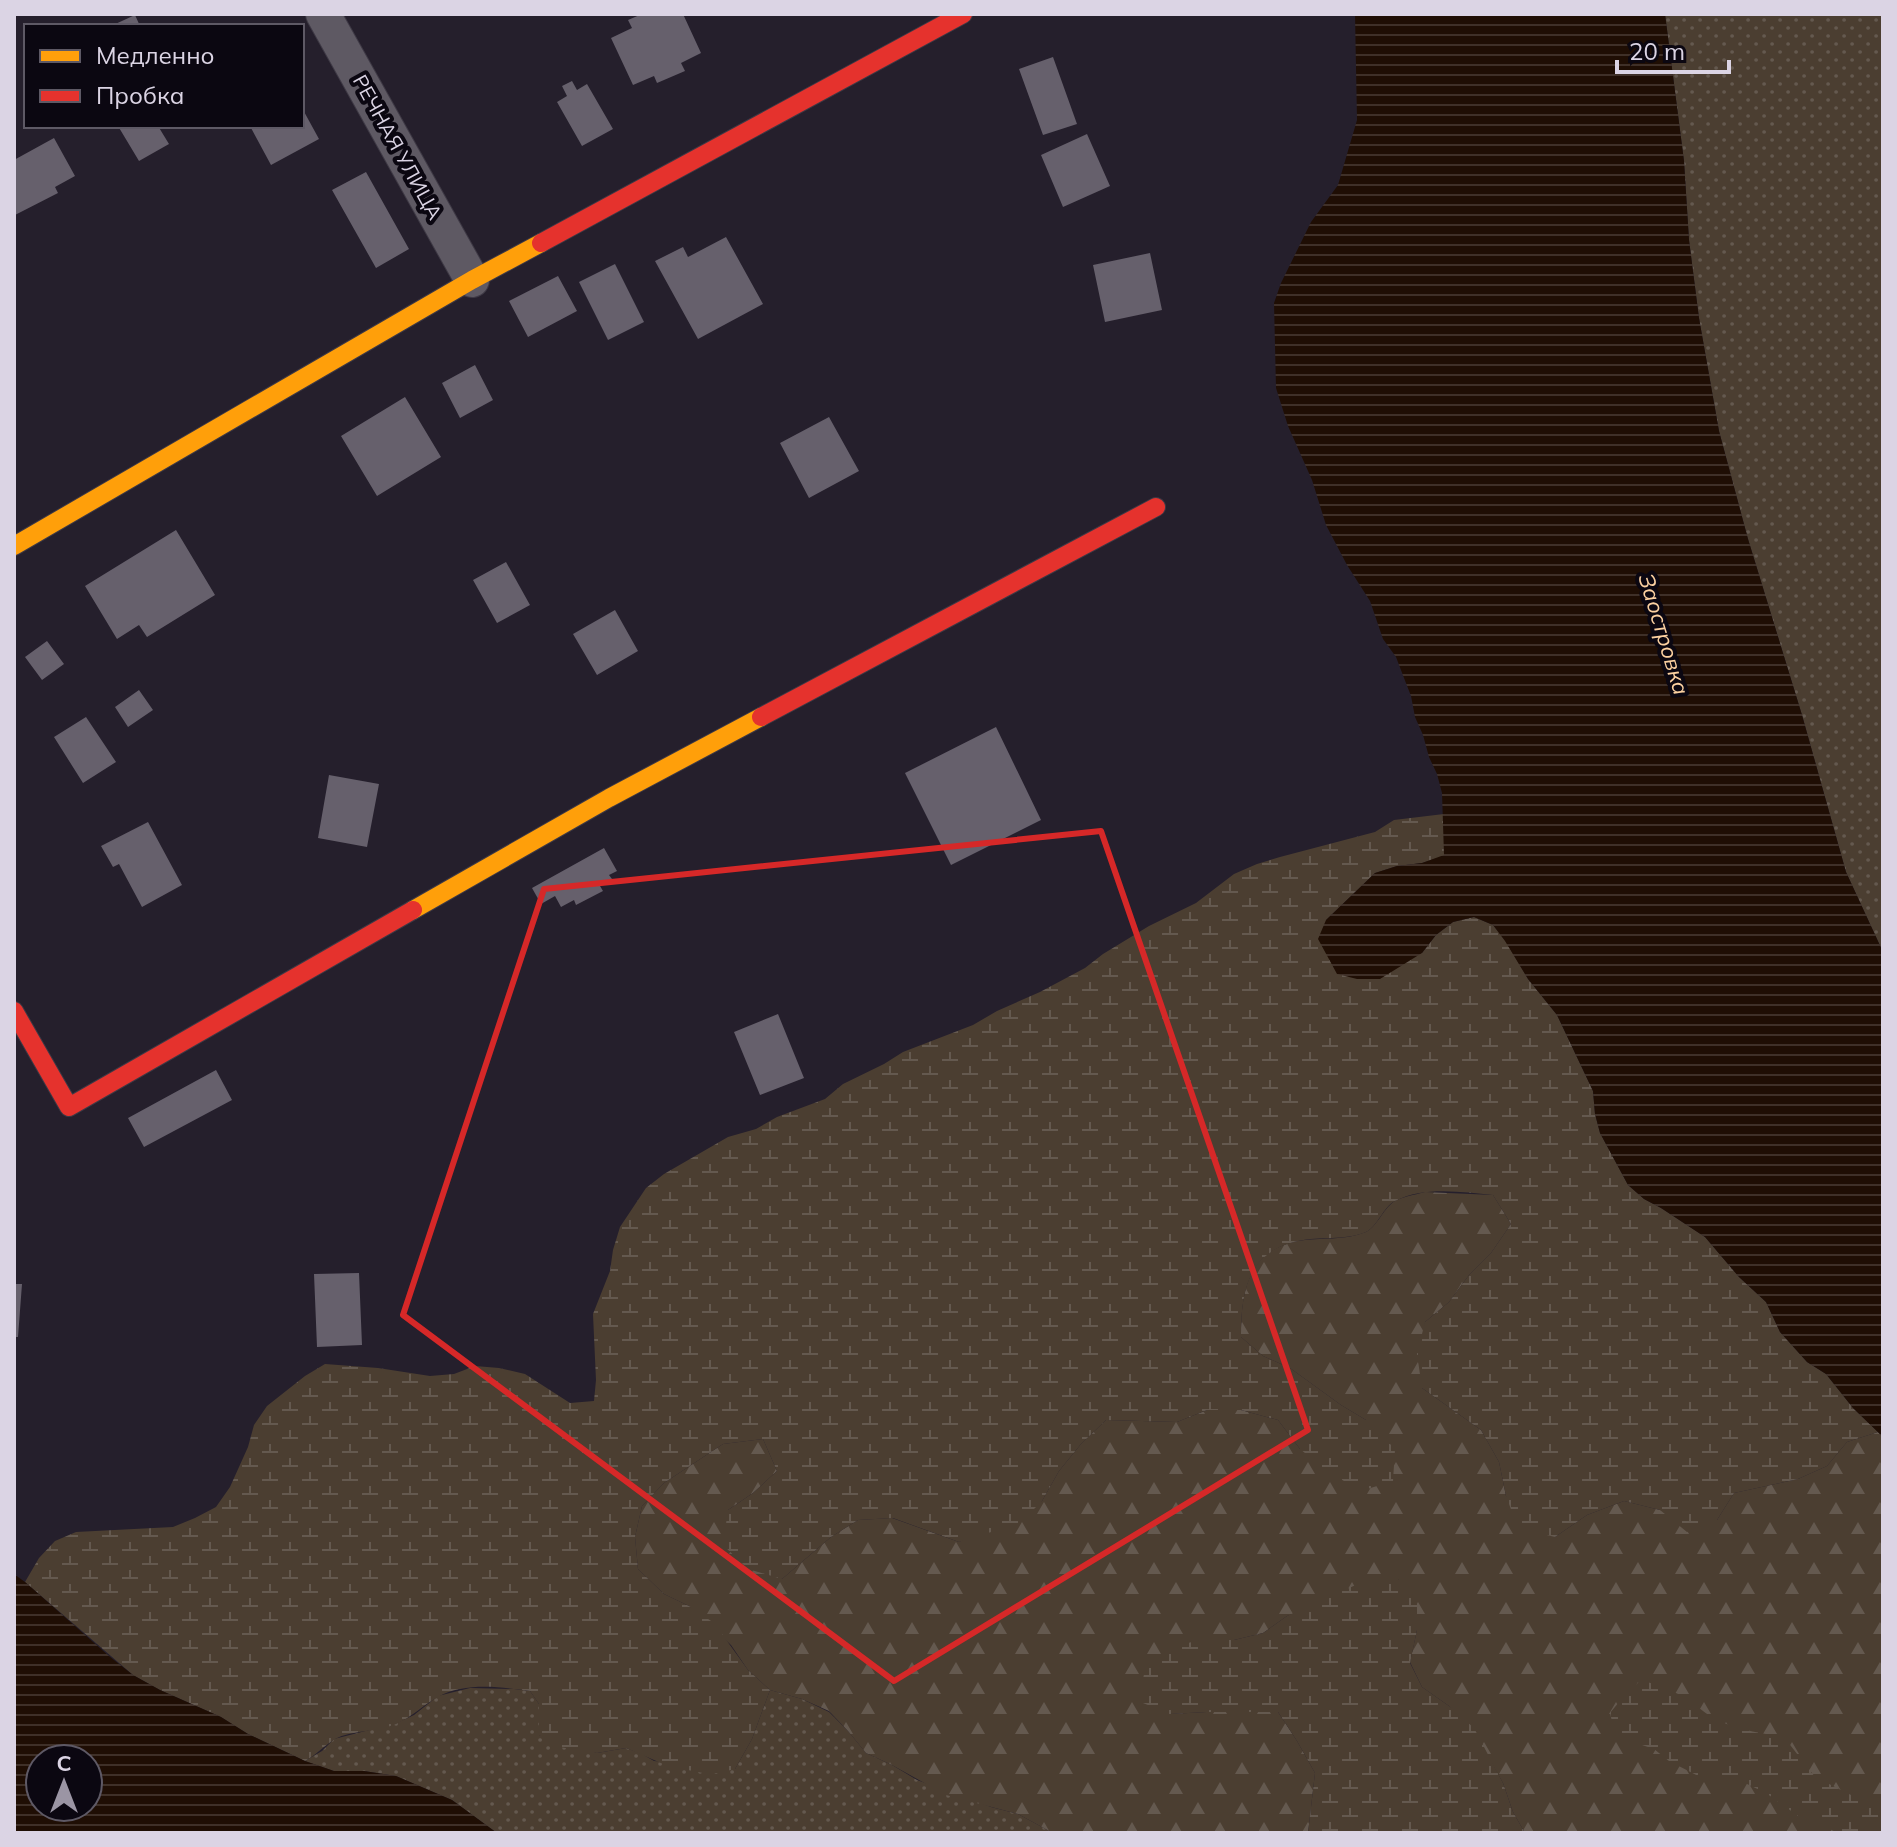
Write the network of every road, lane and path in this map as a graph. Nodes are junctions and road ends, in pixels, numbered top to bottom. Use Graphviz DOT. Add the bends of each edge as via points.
graph roads {
  1 [pos="323,14"];
  2 [pos="963,14"];
  3 [pos="472,280"];
  4 [pos="1156,507"];
  5 [pos="14,546"];
  6 [pos="14,1011"];
  1 -- 3 [label="street, РЕЧНАЯ УЛИЦА"];
  2 -- 3 [label="street"];
  3 -- 5 [label="street"];
  4 -- 6 [label="street" via="609,798 69,1107"];
}
